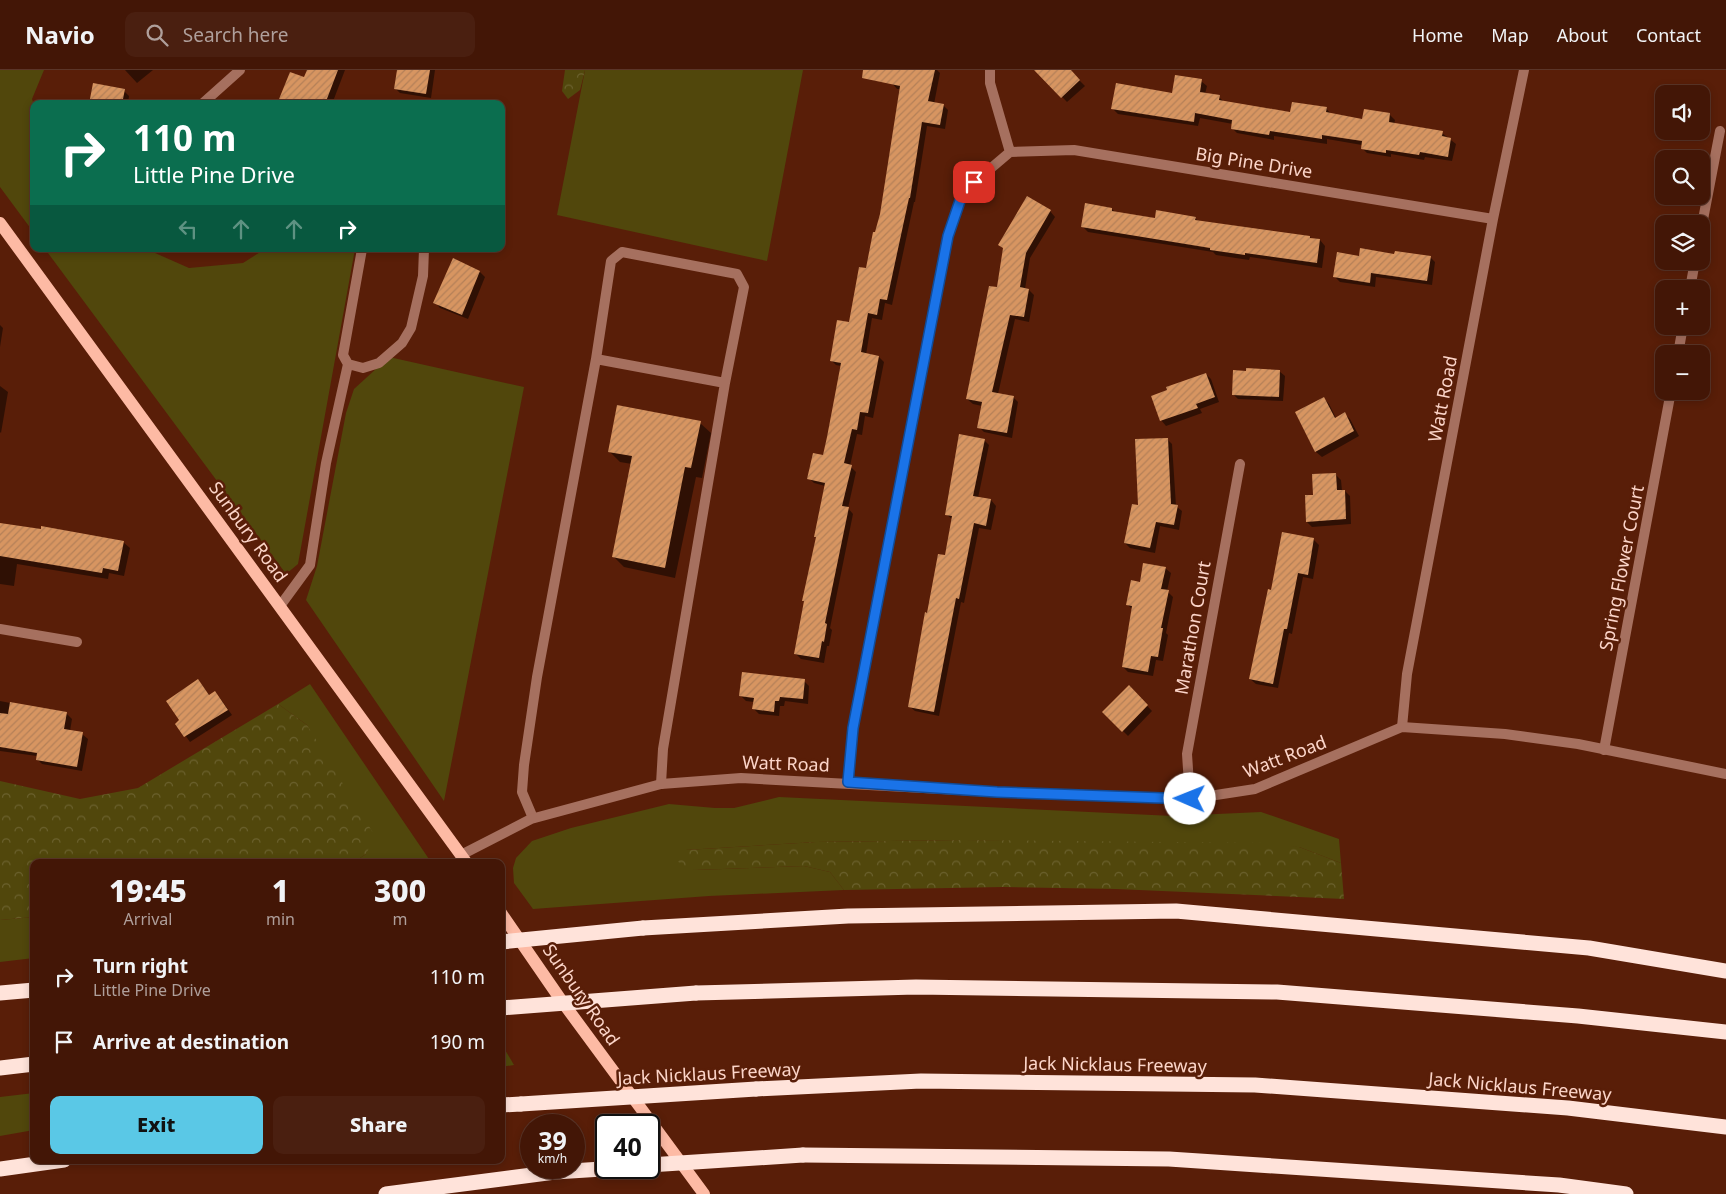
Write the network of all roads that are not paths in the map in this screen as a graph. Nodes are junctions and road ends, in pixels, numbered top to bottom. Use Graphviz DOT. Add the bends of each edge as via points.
graph roads {
  1 [pos="240,70"];
  2 [pos="990,70"];
  3 [pos="1524,70"];
  4 [pos="206,100"];
  5 [pos="1720,131"];
  6 [pos="1010,152"];
  7 [pos="1704,215"];
  8 [pos="1493,219"];
  9 [pos="0,223"];
  10 [pos="361,252"];
  11 [pos="424,252"];
  12 [pos="596,359"];
  13 [pos="348,364"];
  14 [pos="726,383"];
  15 [pos="1669,400"];
  16 [pos="1240,464"];
  17 [pos="280,606"];
  18 [pos="0,629"];
  19 [pos="77,642"];
  20 [pos="1402,727"];
  21 [pos="1604,750"];
  22 [pos="1726,774"];
  23 [pos="848,782"];
  24 [pos="660,784"];
  25 [pos="1190,799"];
  26 [pos="533,818"];
  27 [pos="464,859"];
  28 [pos="505,919"];
  29 [pos="505,942"];
  30 [pos="1726,971"];
  31 [pos="30,990"];
  32 [pos="0,993"];
  33 [pos="505,1008"];
  34 [pos="1726,1032"];
  35 [pos="30,1064"];
  36 [pos="0,1068"];
  37 [pos="505,1105"];
  38 [pos="1726,1127"];
  39 [pos="36,1164"];
  40 [pos="660,1165"];
  41 [pos="0,1169"];
  42 [pos="595,1169"];
  43 [pos="386,1194"];
  44 [pos="704,1194"];
  45 [pos="1626,1194"];
  1 -- 4 [label="street"];
  2 -- 6 [label="street" via="990,82"];
  3 -- 8 [label="street, Watt Road"];
  5 -- 7 [label="street"];
  6 -- 8 [label="street, Big Pine Drive" via="1074,150"];
  6 -- 23 [label="street" via="963,192 948,236 853,728"];
  8 -- 20 [label="street, Watt Road" via="1408,674"];
  9 -- 17 [label="main road, Sunbury Road"];
  10 -- 13 [label="street" via="343,355"];
  11 -- 13 [label="street" via="423,276 411,328 402,343 379,363 363,368"];
  12 -- 14 [label="street"];
  12 -- 14 [label="street" via="611,261 622,252 737,274 744,287"];
  12 -- 26 [label="street" via="527,745 522,792"];
  13 -- 17 [label="street" via="326,463 310,565"];
  14 -- 24 [label="street" via="663,748"];
  15 -- 21 [label="street, Spring Flower Court"];
  16 -- 25 [label="street, Marathon Court" via="1187,754"];
  17 -- 27 [label="main road, Sunbury Road"];
  18 -- 19 [label="street"];
  20 -- 21 [label="street" via="1505,734"];
  20 -- 25 [label="street, Watt Road" via="1255,790"];
  21 -- 22 [label="street"];
  23 -- 24 [label="street, Watt Road" via="741,778"];
  23 -- 25 [label="street, Watt Road"];
  24 -- 26 [label="street, Watt Road"];
  26 -- 27 [label="street, Watt Road"];
  28 -- 44 [label="main road, Sunbury Road"];
  29 -- 30 [label="highway, bridge" via="643,928 848,916 1176,912 1589,948"];
  31 -- 32 [label="highway"];
  33 -- 34 [label="highway, bridge" via="696,994 916,987 1277,992 1578,1016"];
  35 -- 36 [label="highway"];
  37 -- 38 [label="highway, Jack Nicklaus Freeway, bridge" via="921,1081 1255,1085 1568,1108"];
  39 -- 41 [label="highway"];
  40 -- 45 [label="highway, bridge" via="803,1155 1169,1159 1558,1185"];
  42 -- 43 [label="highway"];
}
